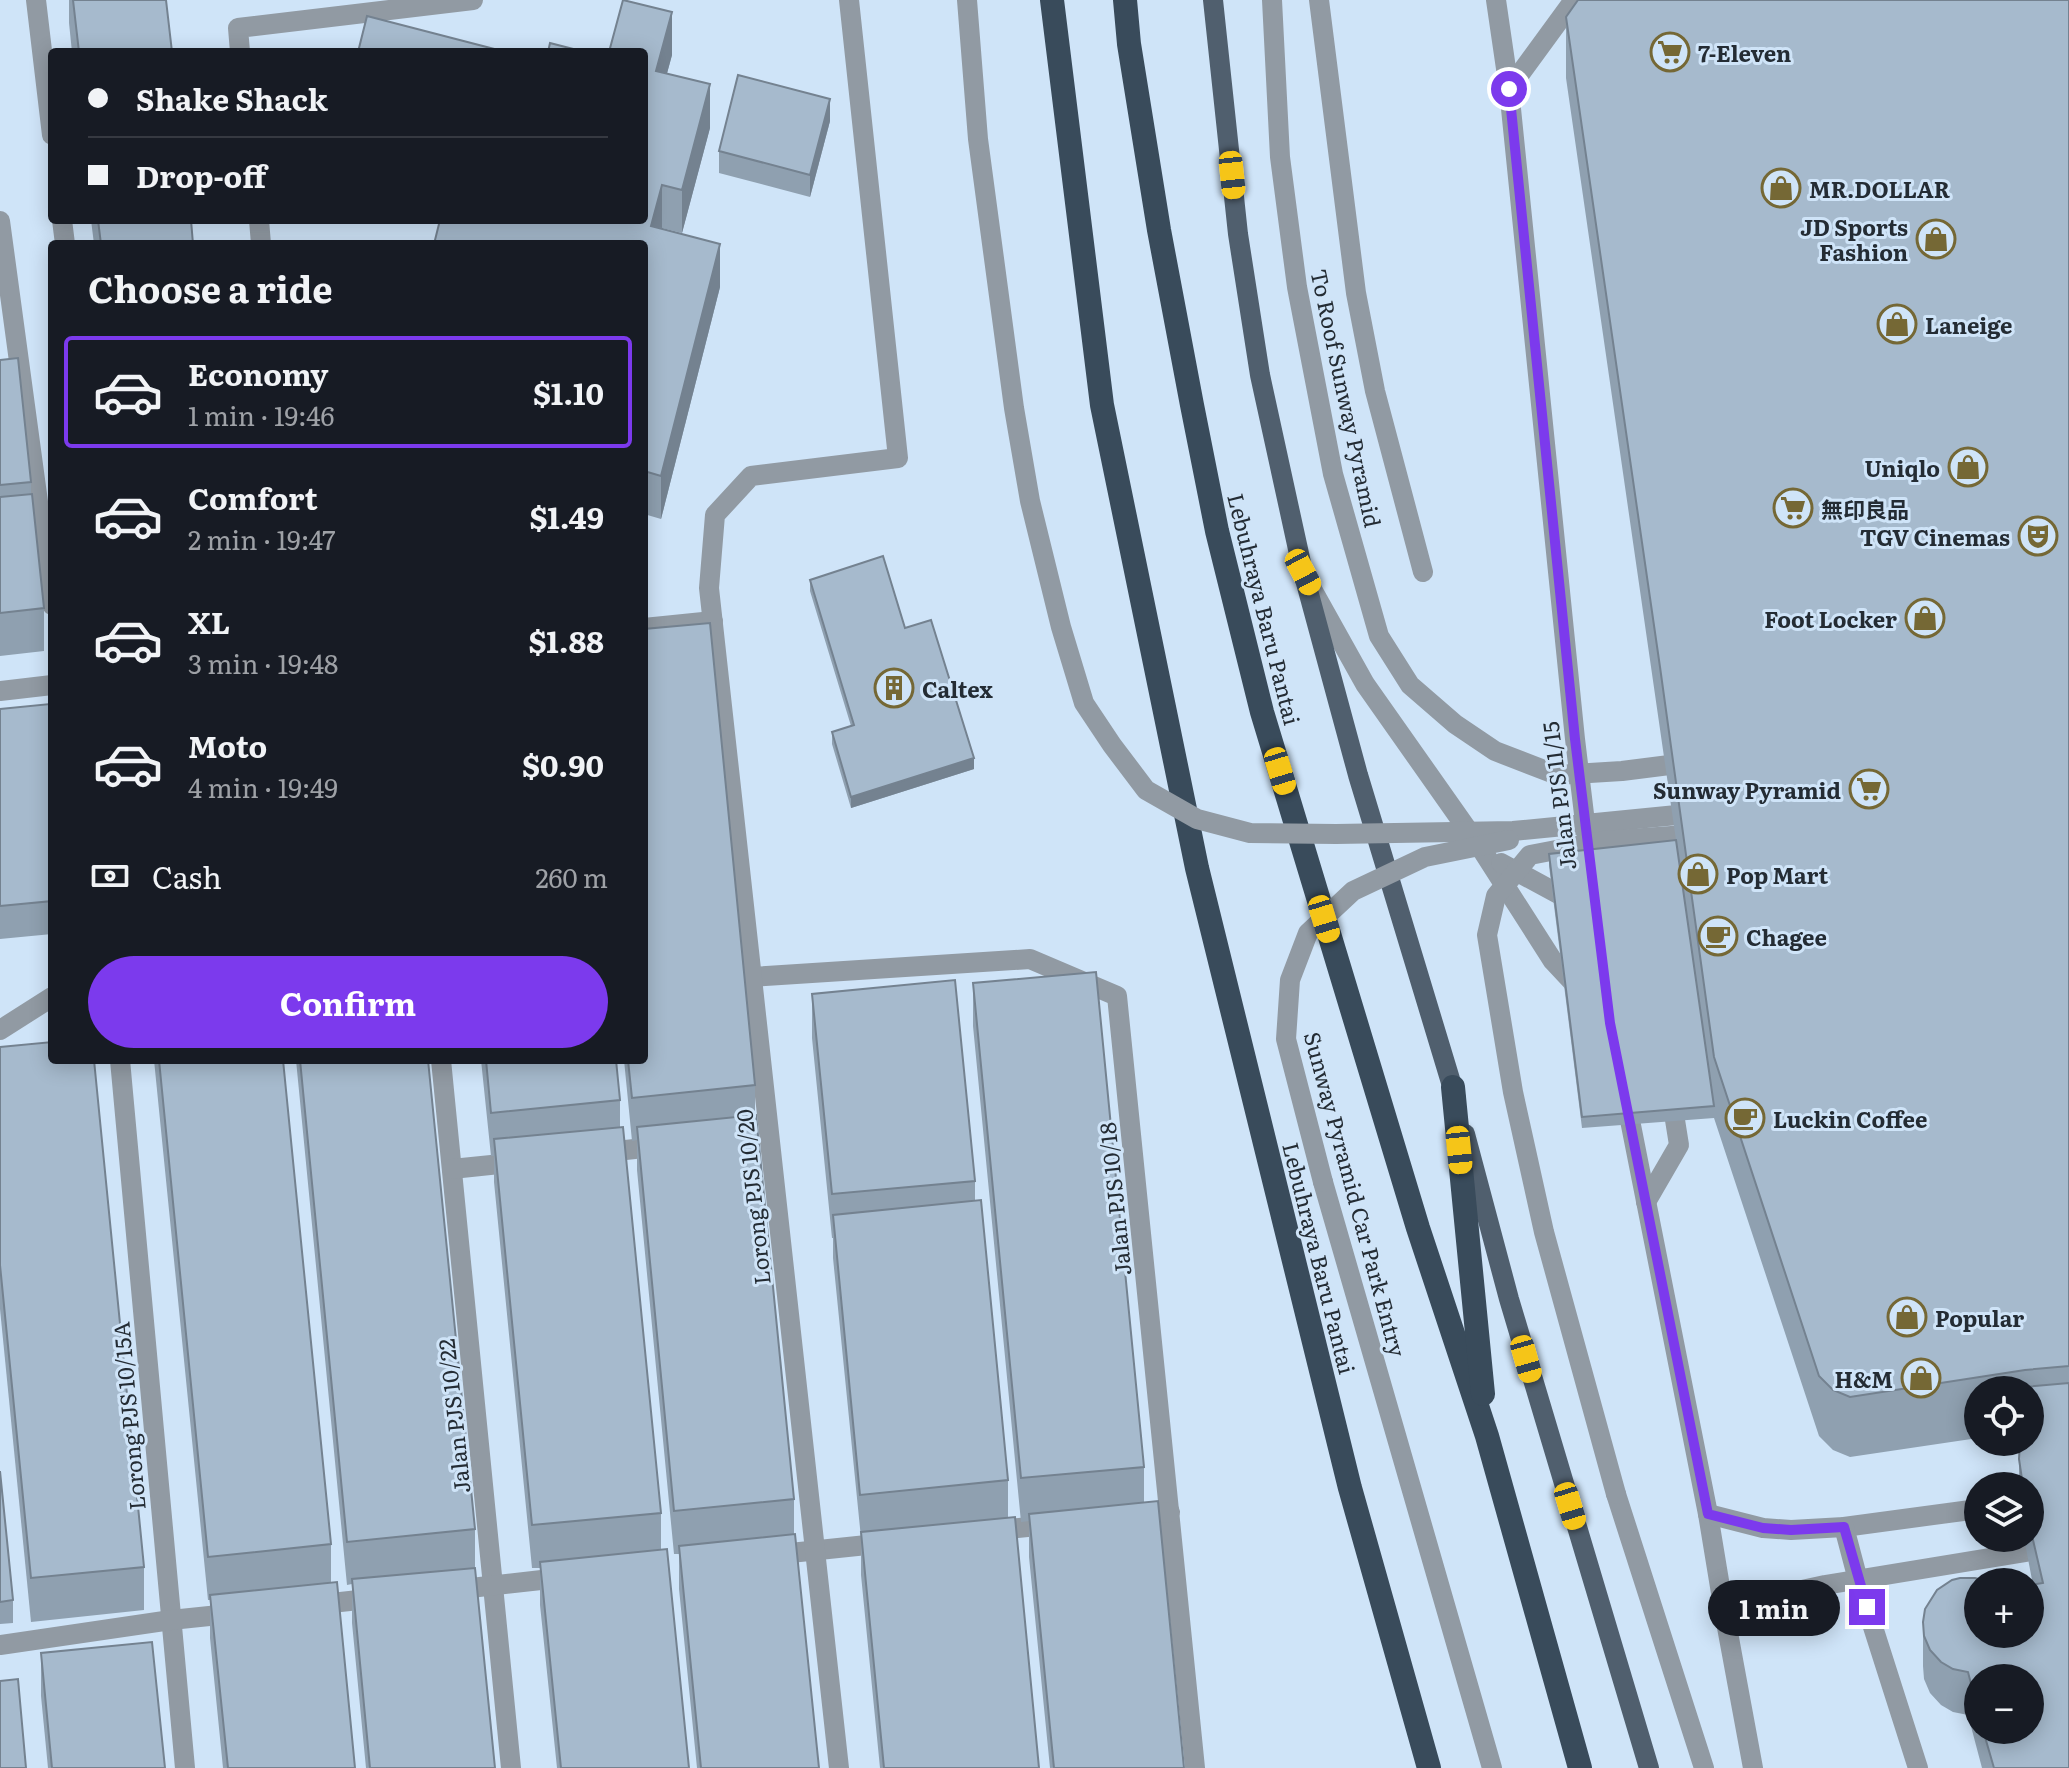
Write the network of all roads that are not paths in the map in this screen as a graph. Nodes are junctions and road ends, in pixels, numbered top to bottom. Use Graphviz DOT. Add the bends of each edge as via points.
graph roads {
  1 [pos="36,0"];
  2 [pos="473,0"];
  3 [pos="849,0"];
  4 [pos="967,0"];
  5 [pos="1052,0"];
  6 [pos="1125,0"];
  7 [pos="1213,0"];
  8 [pos="1272,0"];
  9 [pos="1319,0"];
  10 [pos="1496,0"];
  11 [pos="1574,0"];
  12 [pos="240,48"];
  13 [pos="1509,89"];
  14 [pos="48,101"];
  15 [pos="0,221"];
  16 [pos="9,350"];
  17 [pos="1303,572"];
  18 [pos="1423,572"];
  19 [pos="48,581"];
  20 [pos="713,621"];
  21 [pos="648,628"];
  22 [pos="48,685"];
  23 [pos="0,691"];
  24 [pos="1716,760"];
  25 [pos="1726,832"];
  26 [pos="1484,853"];
  27 [pos="1590,870"];
  28 [pos="1596,914"];
  29 [pos="752,977"];
  30 [pos="48,1000"];
  31 [pos="1591,1003"];
  32 [pos="0,1030"];
  33 [pos="120,1064"];
  34 [pos="441,1064"];
  35 [pos="1668,1070"];
  36 [pos="1622,1083"];
  37 [pos="1453,1087"];
  38 [pos="674,1145"];
  39 [pos="579,1155"];
  40 [pos="531,1160"];
  41 [pos="452,1169"];
  42 [pos="1646,1202"];
  43 [pos="1487,1436"];
  44 [pos="1964,1511"];
  45 [pos="1170,1512"];
  46 [pos="1708,1514"];
  47 [pos="1108,1518"];
  48 [pos="1077,1522"];
  49 [pos="1844,1527"];
  50 [pos="969,1533"];
  51 [pos="908,1540"];
  52 [pos="815,1550"];
  53 [pos="2026,1552"];
  54 [pos="754,1557"];
  55 [pos="585,1576"];
  56 [pos="1858,1580"];
  57 [pos="493,1586"];
  58 [pos="432,1592"];
  59 [pos="401,1596"];
  60 [pos="294,1607"];
  61 [pos="263,1610"];
  62 [pos="1724,1611"];
  63 [pos="171,1620"];
  64 [pos="0,1645"];
  65 [pos="185,1768"];
  66 [pos="511,1768"];
  67 [pos="839,1768"];
  68 [pos="1195,1768"];
  69 [pos="1429,1768"];
  70 [pos="1492,1768"];
  71 [pos="1580,1768"];
  72 [pos="1649,1768"];
  73 [pos="1704,1768"];
  74 [pos="1753,1768"];
  75 [pos="1918,1768"];
  1 -- 14 [label="street"];
  2 -- 12 [label="street" via="238,28"];
  3 -- 20 [label="street, Lorong PJS 10/20" via="898,458 751,476 715,515 709,588"];
  4 -- 70 [label="street, Sunway Pyramid Car Park Entry, bridge" via="978,139 1030,501 1084,703 1146,790 1197,819 1250,833 1513,831 1707,806 1425,857 1353,891 1308,933 1290,980 1286,1039"];
  5 -- 69 [label="highway, Lebuhraya Baru Pantai" via="1102,405 1197,868 1350,1488"];
  6 -- 43 [label="highway, Lebuhraya Baru Pantai" via="1175,317 1217,531 1258,697 1418,1228"];
  7 -- 17 [label="main road" via="1238,234 1260,375"];
  8 -- 24 [label="street, To Roof Sunway Pyramid, bridge" via="1280,157 1297,287 1333,474 1379,636 1410,685 1455,724 1495,751 1557,775"];
  9 -- 18 [label="street" via="1356,293 1375,391"];
  10 -- 13 [label="street, Jalan PJS 11/15"];
  11 -- 13 [label="street"];
  13 -- 27 [label="street, Jalan PJS 11/15"];
  15 -- 16 [label="street"];
  16 -- 19 [label="street"];
  17 -- 26 [label="street" via="1365,684"];
  17 -- 37 [label="main road"];
  20 -- 21 [label="street"];
  20 -- 29 [label="street, Lorong PJS 10/20"];
  22 -- 23 [label="street"];
  25 -- 73 [label="street, bridge" via="1603,841 1530,855 1496,896 1487,935 1537,1201 1616,1494"];
  26 -- 28 [label="street"];
  26 -- 31 [label="street" via="1553,961"];
  29 -- 45 [label="street, Jalan PJS 10/18" via="1030,959 1117,996"];
  29 -- 52 [label="street, Lorong PJS 10/20" via="761,1135"];
  30 -- 32 [label="street"];
  33 -- 63 [label="street, Lorong PJS 10/15A"];
  34 -- 41 [label="street, Jalan PJS 10/22"];
  35 -- 42 [label="street" via="1679,1145"];
  36 -- 42 [label="street"];
  37 -- 43 [label="highway"];
  37 -- 72 [label="main road" via="1517,1329"];
  38 -- 39 [label="street"];
  40 -- 41 [label="street"];
  41 -- 57 [label="street, Jalan PJS 10/22"];
  42 -- 46 [label="street"];
  43 -- 71 [label="highway, Lebuhraya Baru Pantai"];
  44 -- 49 [label="street"];
  45 -- 47 [label="street"];
  45 -- 68 [label="street, Jalan PJS 10/18"];
  46 -- 49 [label="street" via="1763,1528"];
  46 -- 62 [label="street"];
  48 -- 50 [label="street"];
  49 -- 56 [label="street"];
  51 -- 52 [label="street"];
  52 -- 54 [label="street"];
  52 -- 67 [label="street, Lorong PJS 10/20"];
  53 -- 56 [label="street"];
  55 -- 57 [label="street"];
  56 -- 62 [label="street"];
  56 -- 75 [label="street"];
  57 -- 58 [label="street"];
  57 -- 66 [label="street, Jalan PJS 10/22"];
  59 -- 60 [label="street"];
  61 -- 63 [label="street"];
  62 -- 74 [label="street"];
  63 -- 64 [label="street"];
  63 -- 65 [label="street, Lorong PJS 10/15A"];
}
